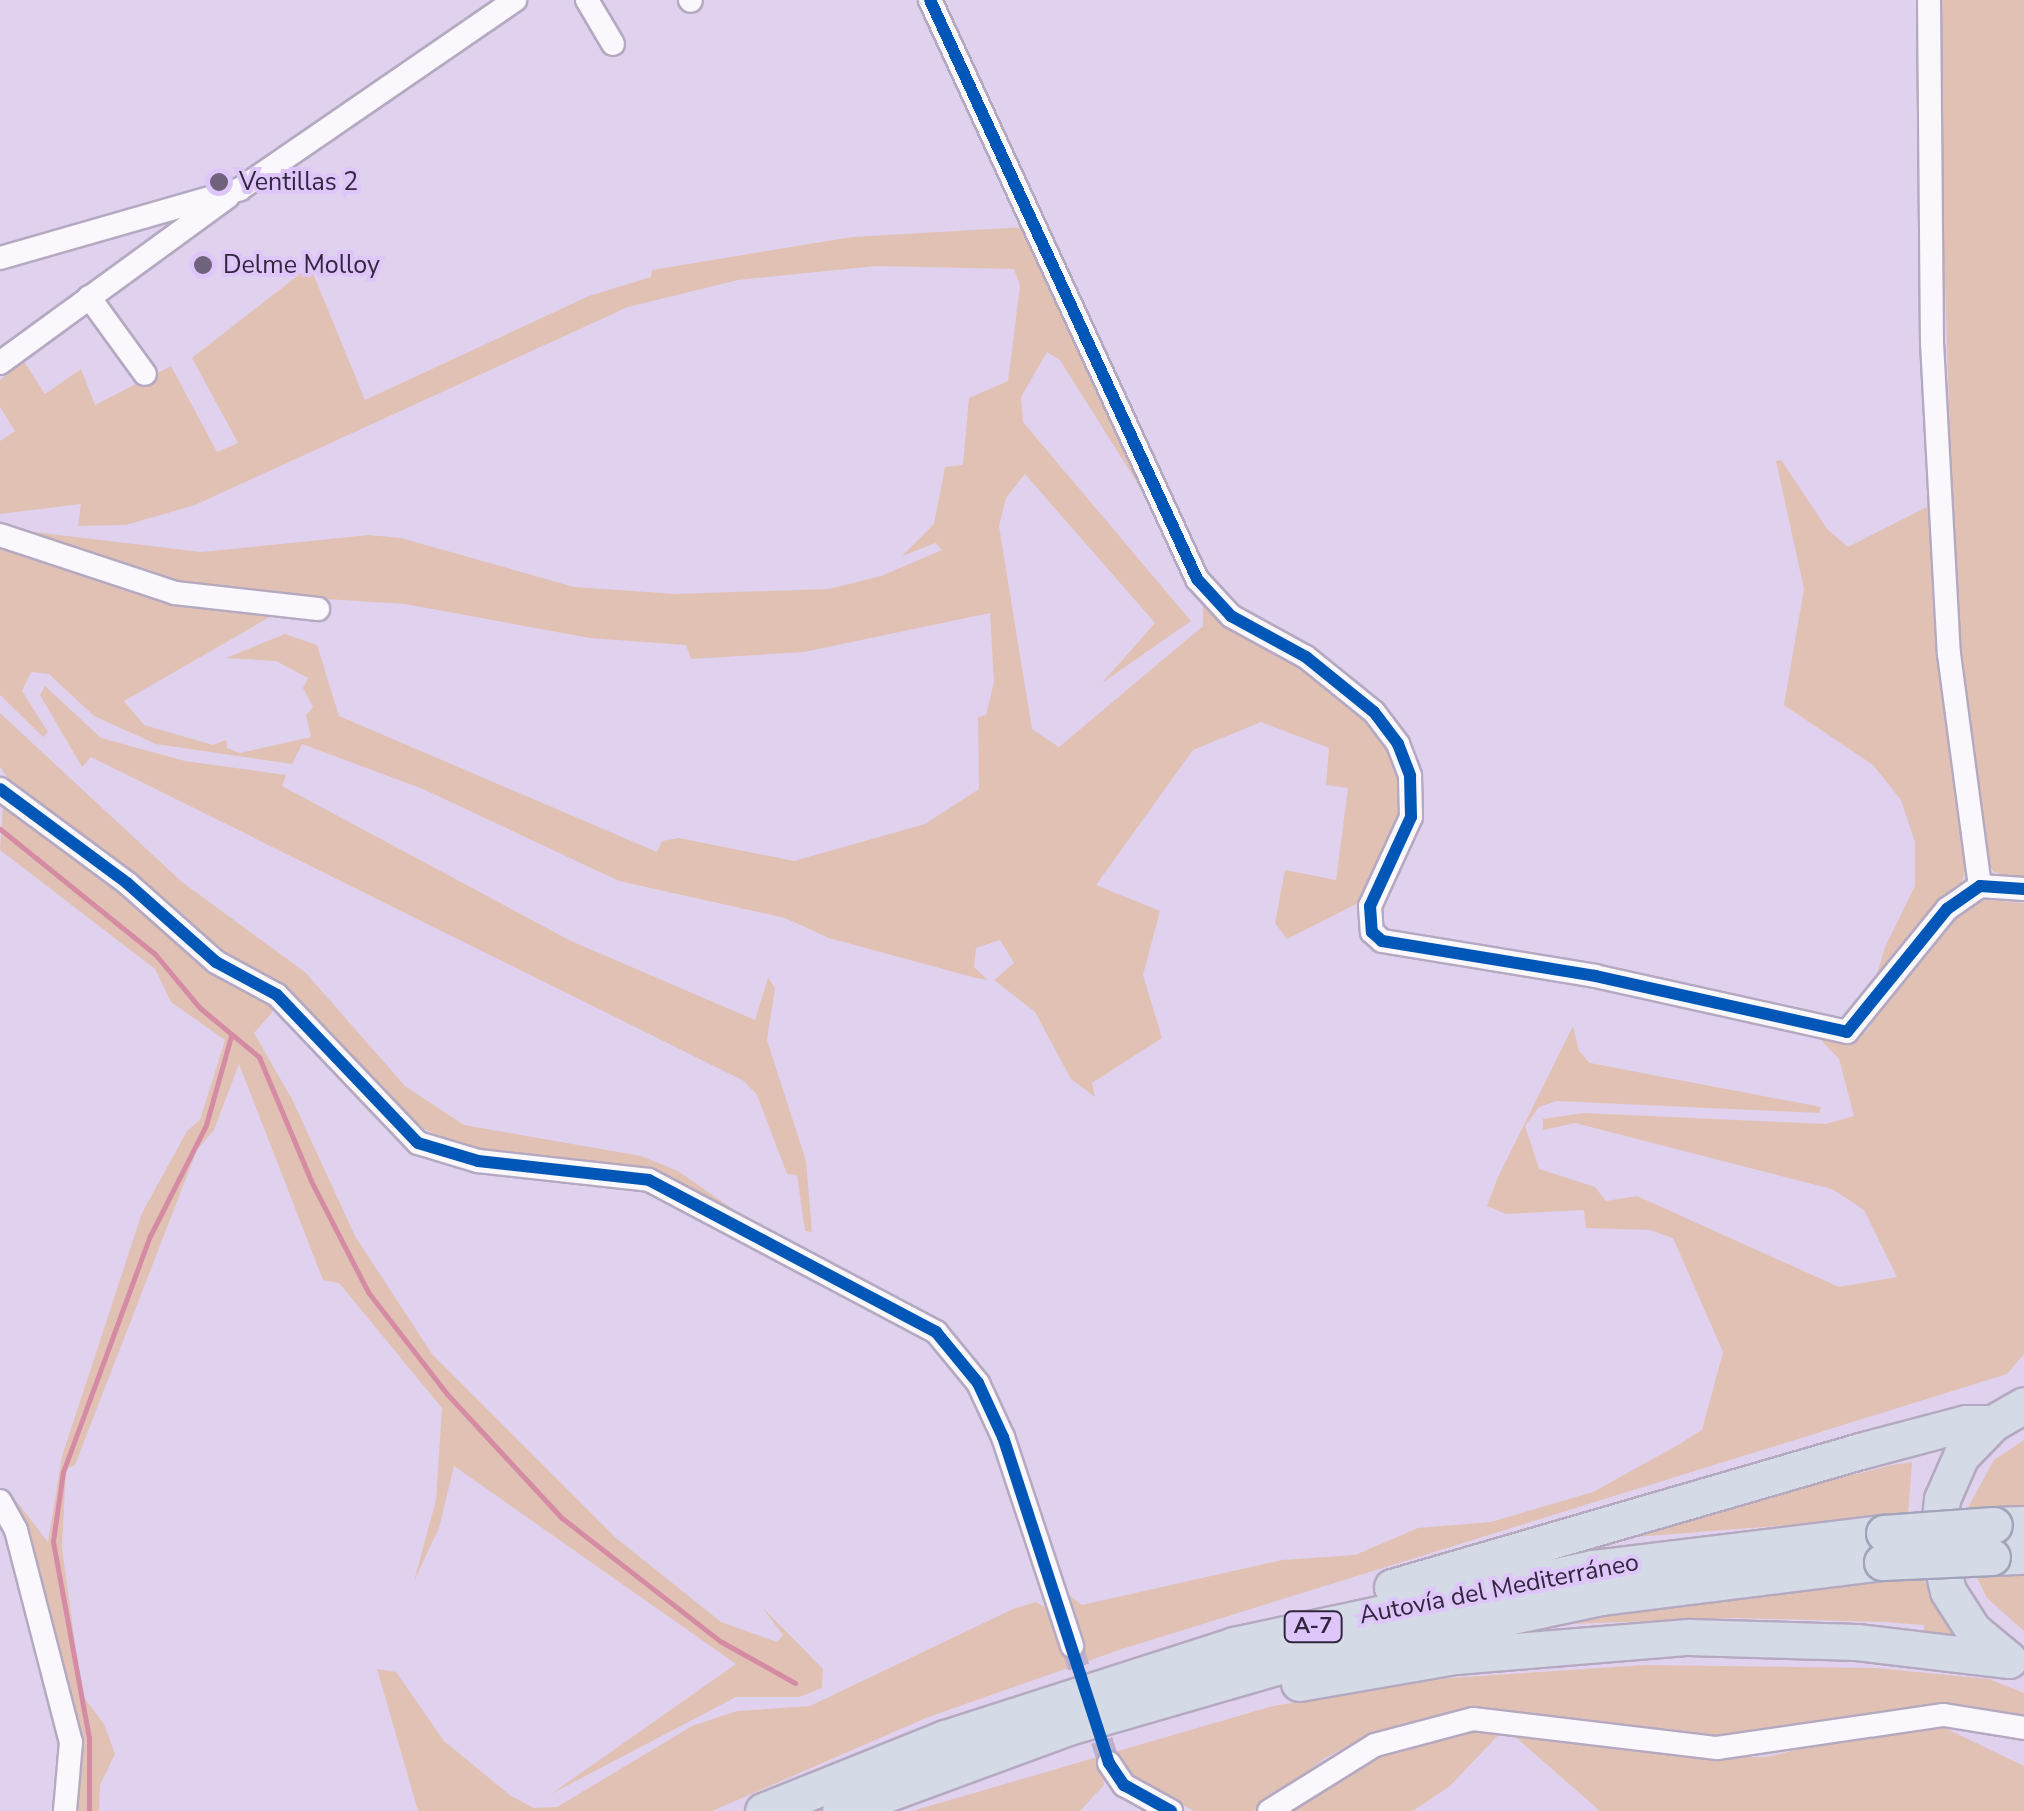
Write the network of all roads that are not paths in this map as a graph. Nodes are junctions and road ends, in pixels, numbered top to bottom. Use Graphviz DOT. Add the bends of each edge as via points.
graph roads {
  1 [pos="514,0"];
  2 [pos="587,0"];
  3 [pos="930,0"];
  4 [pos="1929,0"];
  5 [pos="613,44"];
  6 [pos="240,188"];
  7 [pos="0,258"];
  8 [pos="89,298"];
  9 [pos="0,362"];
  10 [pos="145,374"];
  11 [pos="0,535"];
  12 [pos="318,609"];
  13 [pos="0,789"];
  14 [pos="1980,886"];
  15 [pos="2024,889"];
  16 [pos="2024,1405"];
  17 [pos="1993,1422"];
  18 [pos="0,1502"];
  19 [pos="2008,1541"];
  20 [pos="1883,1548"];
  21 [pos="1234,1645"];
  22 [pos="1072,1646"];
  23 [pos="2016,1662"];
  24 [pos="1068,1727"];
  25 [pos="2024,1728"];
  26 [pos="1110,1763"];
  27 [pos="65,1811"];
  28 [pos="763,1811"];
  29 [pos="840,1811"];
  30 [pos="1171,1811"];
  31 [pos="1269,1811"];
  1 -- 6 [label="street"];
  2 -- 5 [label="street"];
  3 -- 14 [label="street" via="1197,578 1231,616 1306,657 1374,712 1398,744 1410,776 1410,816 1370,906 1372,932 1382,941 1595,976 1848,1032 1939,918"];
  4 -- 14 [label="street" via="1932,343 1949,654"];
  6 -- 7 [label="street"];
  6 -- 8 [label="street"];
  8 -- 9 [label="street"];
  8 -- 10 [label="street"];
  11 -- 12 [label="street" via="175,592"];
  13 -- 22 [label="street" via="126,883 216,962 277,995 418,1143 478,1161 649,1180 936,1332 978,1382 1004,1436"];
  14 -- 15 [label="street"];
  16 -- 17 [label="highway"];
  17 -- 21 [label="highway" via="1966,1422 1652,1509 1301,1614"];
  17 -- 23 [label="highway" via="1962,1456 1942,1499 1938,1546 1948,1591 1964,1617"];
  18 -- 27 [label="street" via="16,1530 71,1742"];
  19 -- 20 [label="highway, Autovía del Mediterráneo / A-7, bridge"];
  20 -- 21 [label="highway, Autovía del Mediterráneo / A-7" via="1593,1568"];
  20 -- 24 [label="highway, Autovía del Mediterráneo / A-7" via="1494,1616 1286,1664"];
  21 -- 28 [label="highway, Autovía del Mediterráneo / A-7" via="962,1732"];
  23 -- 24 [label="highway" via="1775,1637 1597,1642 1455,1656 1287,1686 1113,1728"];
  24 -- 29 [label="highway, Autovía del Mediterráneo / A-7"];
  25 -- 31 [label="street" via="1944,1716 1717,1748 1472,1719 1375,1745"];
  26 -- 30 [label="street" via="1124,1785"];
}
